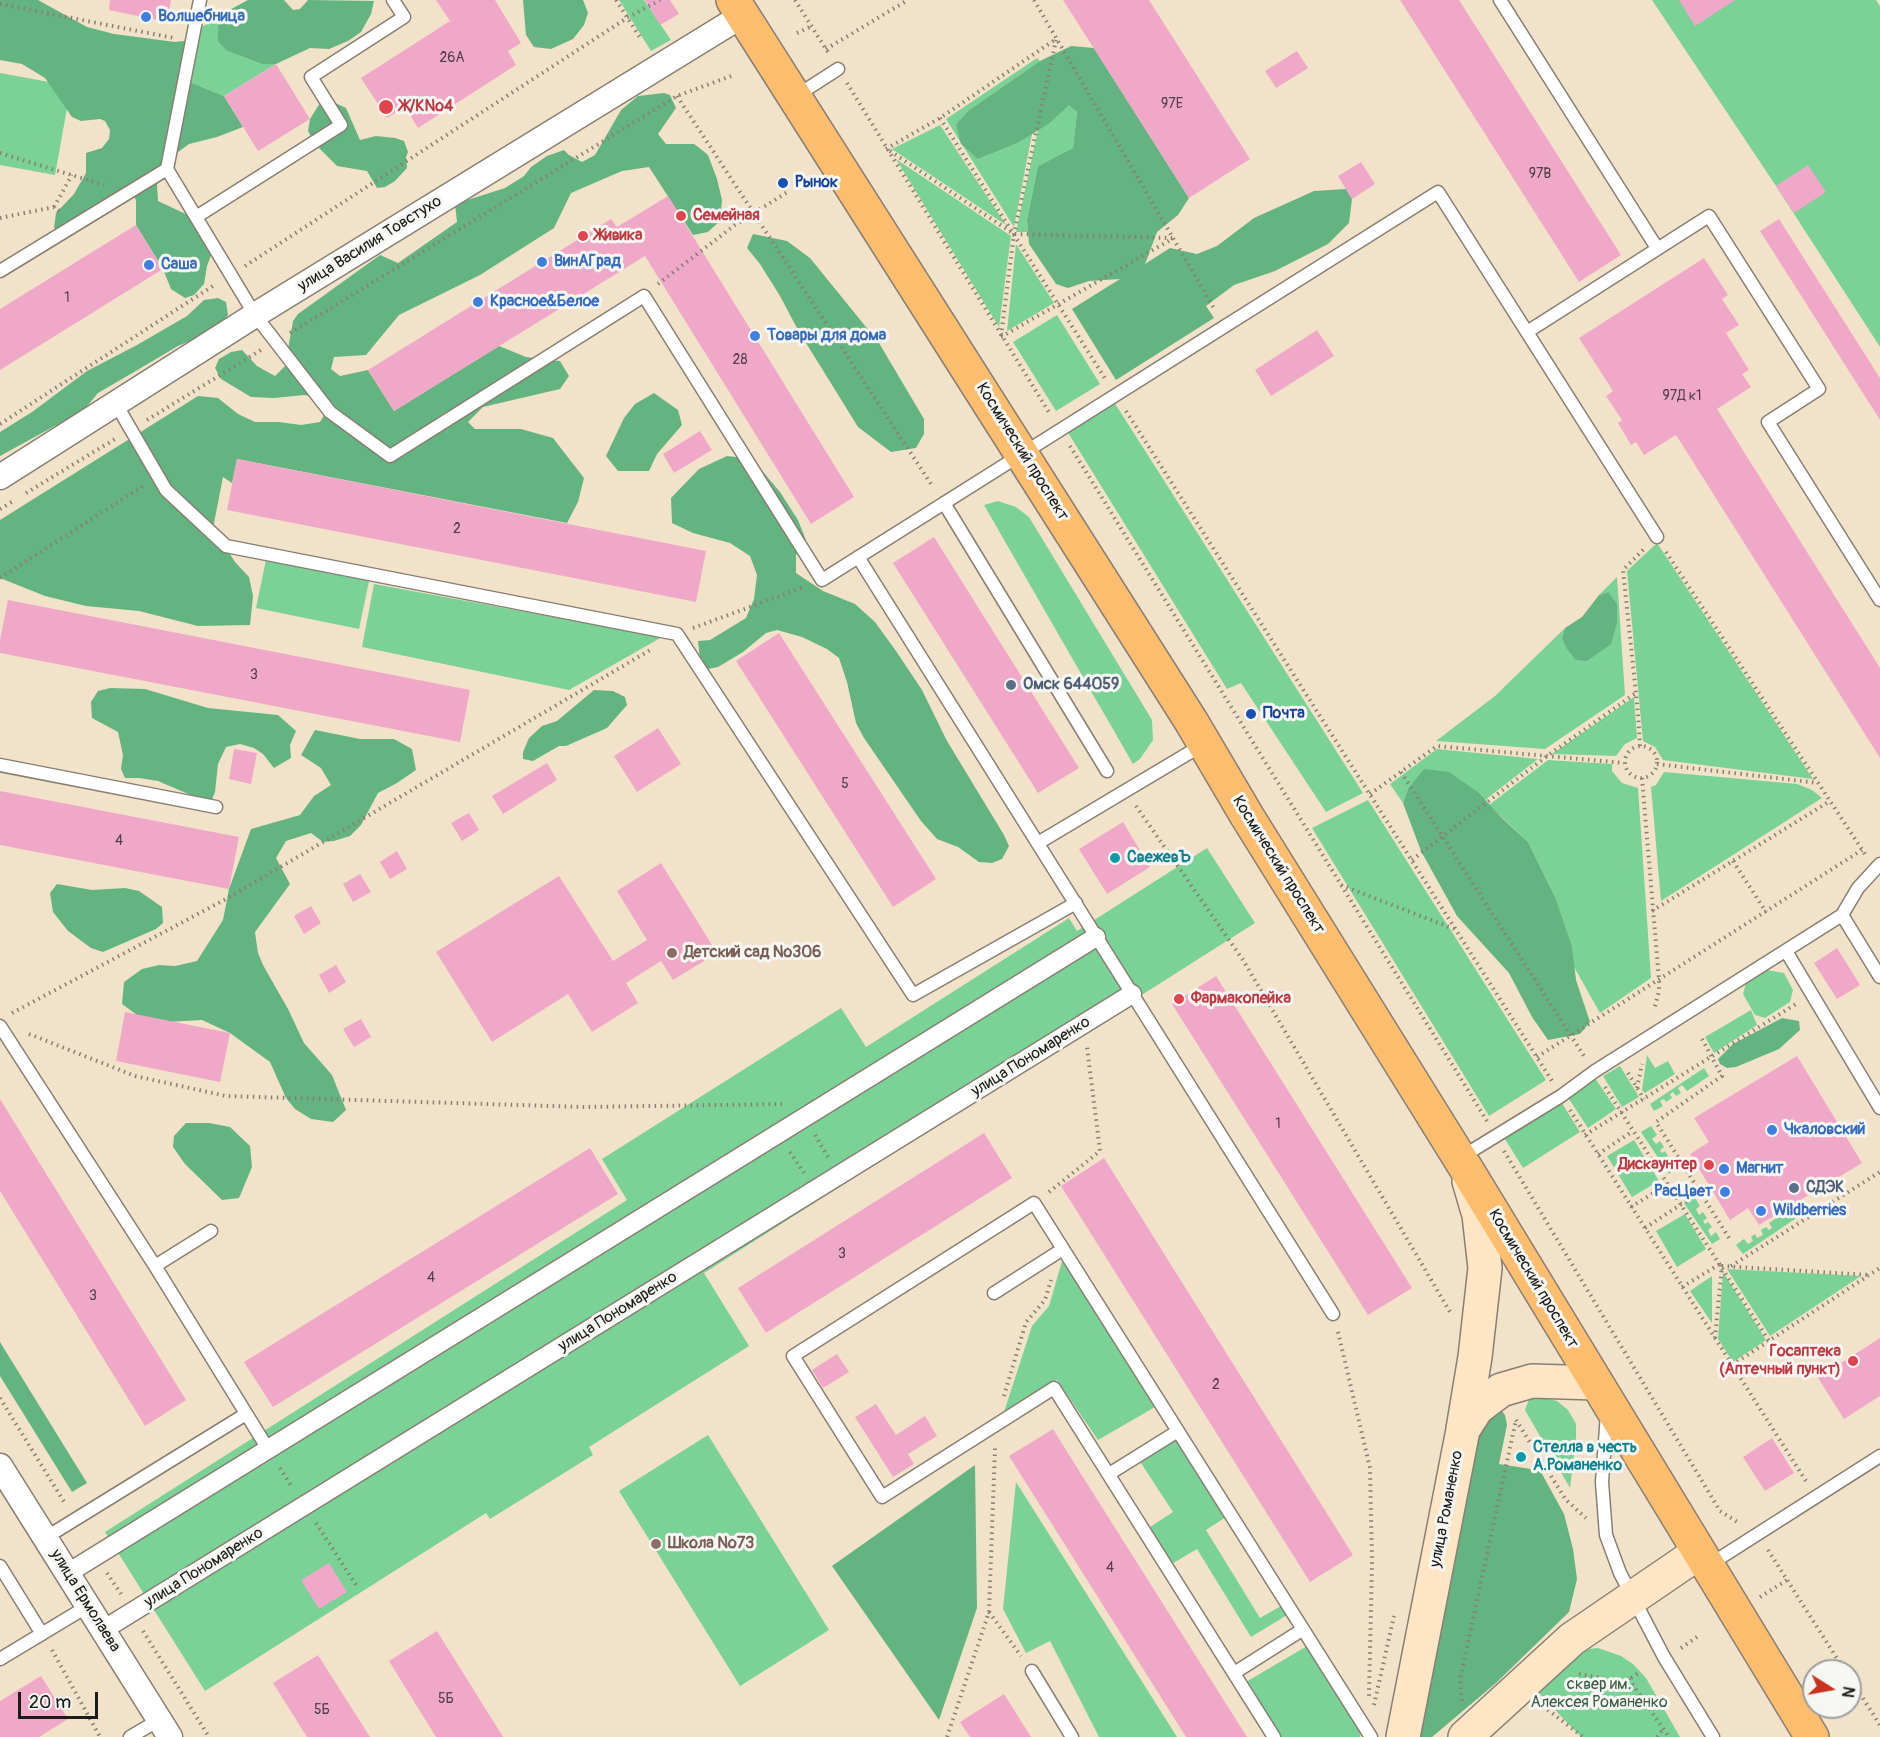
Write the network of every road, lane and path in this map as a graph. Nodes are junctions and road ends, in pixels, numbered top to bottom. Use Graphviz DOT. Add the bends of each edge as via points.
graph roads {
  1 [pos="200,0"];
  2 [pos="393,0"];
  3 [pos="616,0"];
  4 [pos="660,0"];
  5 [pos="795,0"];
  6 [pos="908,0"];
  7 [pos="1034,0"];
  8 [pos="1500,0"];
  9 [pos="0,4"];
  10 [pos="738,8"];
  11 [pos="627,18"];
  12 [pos="812,26"];
  13 [pos="797,33"];
  14 [pos="641,39"];
  15 [pos="1056,39"];
  16 [pos="192,41"];
  17 [pos="838,69"];
  18 [pos="734,75"];
  19 [pos="677,96"];
  20 [pos="795,97"];
  21 [pos="940,118"];
  22 [pos="886,149"];
  23 [pos="0,153"];
  24 [pos="167,169"];
  25 [pos="72,175"];
  26 [pos="789,191"];
  27 [pos="128,193"];
  28 [pos="54,207"];
  29 [pos="754,213"];
  30 [pos="196,217"];
  31 [pos="0,218"];
  32 [pos="76,224"];
  33 [pos="1014,234"];
  34 [pos="1173,238"];
  35 [pos="1657,249"];
  36 [pos="0,271"];
  37 [pos="231,274"];
  38 [pos="644,296"];
  39 [pos="1059,305"];
  40 [pos="255,315"];
  41 [pos="1225,326"];
  42 [pos="1527,332"];
  43 [pos="1001,337"];
  44 [pos="276,341"];
  45 [pos="1116,395"];
  46 [pos="116,404"];
  47 [pos="0,424"];
  48 [pos="131,429"];
  49 [pos="1060,430"];
  50 [pos="1023,454"];
  51 [pos="158,476"];
  52 [pos="0,477"];
  53 [pos="944,503"];
  54 [pos="0,509"];
  55 [pos="1657,537"];
  56 [pos="858,557"];
  57 [pos="0,578"];
  58 [pos="822,580"];
  59 [pos="1880,600"];
  60 [pos="677,634"];
  61 [pos="1636,693"];
  62 [pos="1205,744"];
  63 [pos="1640,746"];
  64 [pos="1546,756"];
  65 [pos="1624,763"];
  66 [pos="1657,764"];
  67 [pos="0,765"];
  68 [pos="1107,771"];
  69 [pos="1401,772"];
  70 [pos="1642,778"];
  71 [pos="1818,783"];
  72 [pos="1126,791"];
  73 [pos="1370,794"];
  74 [pos="1830,801"];
  75 [pos="216,807"];
  76 [pos="1442,837"];
  77 [pos="1038,843"];
  78 [pos="1862,850"];
  79 [pos="1412,860"];
  80 [pos="1733,861"];
  81 [pos="1877,867"];
  82 [pos="1341,885"];
  83 [pos="1076,903"];
  84 [pos="1652,911"];
  85 [pos="1766,912"];
  86 [pos="1842,915"];
  87 [pos="1455,929"];
  88 [pos="1096,937"];
  89 [pos="1786,951"];
  90 [pos="1880,977"];
  91 [pos="1659,980"];
  92 [pos="1132,994"];
  93 [pos="1811,994"];
  94 [pos="10,1014"];
  95 [pos="1084,1024"];
  96 [pos="0,1026"];
  97 [pos="21,1031"];
  98 [pos="1570,1036"];
  99 [pos="1702,1039"];
  100 [pos="1646,1040"];
  101 [pos="1712,1056"];
  102 [pos="1537,1057"];
  103 [pos="1618,1057"];
  104 [pos="1595,1071"];
  105 [pos="1561,1096"];
  106 [pos="1644,1099"];
  107 [pos="828,1103"];
  108 [pos="1880,1108"];
  109 [pos="1622,1112"];
  110 [pos="794,1124"];
  111 [pos="1634,1131"];
  112 [pos="1585,1135"];
  113 [pos="1496,1136"];
  114 [pos="1598,1155"];
  115 [pos="1463,1164"];
  116 [pos="1880,1172"];
  117 [pos="824,1184"];
  118 [pos="1668,1184"];
  119 [pos="1709,1186"];
  120 [pos="1700,1192"];
  121 [pos="1034,1203"];
  122 [pos="1681,1204"];
  123 [pos="1631,1207"];
  124 [pos="1645,1228"];
  125 [pos="211,1231"];
  126 [pos="1731,1241"];
  127 [pos="1061,1251"];
  128 [pos="1721,1265"];
  129 [pos="155,1266"];
  130 [pos="1731,1267"];
  131 [pos="1880,1268"];
  132 [pos="1869,1275"];
  133 [pos="1682,1287"];
  134 [pos="994,1293"];
  135 [pos="1333,1314"];
  136 [pos="1454,1319"];
  137 [pos="1715,1339"];
  138 [pos="1769,1341"];
  139 [pos="1732,1365"];
  140 [pos="1501,1390"];
  141 [pos="1602,1393"];
  142 [pos="246,1414"];
  143 [pos="1516,1420"];
  144 [pos="995,1425"];
  145 [pos="1463,1430"];
  146 [pos="1178,1431"];
  147 [pos="268,1449"];
  148 [pos="1880,1456"];
  149 [pos="0,1466"];
  150 [pos="1109,1474"];
  151 [pos="1816,1497"];
  152 [pos="1757,1534"];
  153 [pos="1605,1535"];
  154 [pos="45,1538"];
  155 [pos="1703,1559"];
  156 [pos="0,1566"];
  157 [pos="68,1573"];
  158 [pos="1787,1580"];
  159 [pos="1633,1598"];
  160 [pos="1757,1599"];
  161 [pos="88,1606"];
  162 [pos="989,1612"];
  163 [pos="103,1630"];
  164 [pos="1302,1630"];
  165 [pos="42,1634"];
  166 [pos="1697,1637"];
  167 [pos="1681,1648"];
  168 [pos="0,1659"];
  169 [pos="1837,1659"];
  170 [pos="1032,1671"];
  171 [pos="1640,1672"];
  172 [pos="1234,1673"];
  173 [pos="1575,1673"];
  174 [pos="1629,1679"];
  175 [pos="1862,1697"];
  176 [pos="1535,1701"];
  177 [pos="192,1710"];
  178 [pos="1880,1725"];
  179 [pos="165,1728"];
  180 [pos="1663,1729"];
  181 [pos="1369,1734"];
  182 [pos="100,1737"];
  183 [pos="130,1737"];
  184 [pos="209,1737"];
  185 [pos="947,1737"];
  186 [pos="1072,1737"];
  187 [pos="1274,1737"];
  188 [pos="1403,1737"];
  189 [pos="1465,1737"];
  190 [pos="1583,1737"];
  191 [pos="1657,1737"];
  192 [pos="1669,1737"];
  193 [pos="1713,1737"];
  194 [pos="1812,1737"];
  1 -- 16 [label="lane"];
  2 -- 30 [label="lane" via="404,17 310,77 341,125"];
  3 -- 11 [label="path"];
  4 -- 11 [label="path"];
  5 -- 12 [label="path"];
  6 -- 12 [label="path" via="826,49"];
  7 -- 15 [label="path"];
  8 -- 35 [label="lane"];
  9 -- 16 [label="path"];
  10 -- 20 [label="main road, Космический проспект"];
  10 -- 40 [label="street, улица Василия Товстухо"];
  11 -- 14 [label="path"];
  11 -- 37 [label="path"];
  12 -- 13 [label="path"];
  15 -- 21 [label="path"];
  15 -- 33 [label="path"];
  15 -- 34 [label="path"];
  16 -- 24 [label="lane"];
  17 -- 20 [label="lane"];
  17 -- 22 [label="path"];
  18 -- 19 [label="path"];
  19 -- 29 [label="path"];
  19 -- 44 [label="path"];
  20 -- 50 [label="main road, Космический проспект"];
  21 -- 22 [label="path"];
  21 -- 33 [label="path"];
  22 -- 33 [label="path"];
  22 -- 43 [label="path"];
  23 -- 25 [label="path"];
  24 -- 27 [label="lane"];
  24 -- 30 [label="lane"];
  25 -- 27 [label="path"];
  25 -- 28 [label="path"];
  26 -- 29 [label="path"];
  27 -- 32 [label="lane"];
  28 -- 31 [label="path"];
  28 -- 32 [label="path"];
  29 -- 38 [label="path"];
  29 -- 53 [label="path"];
  30 -- 37 [label="lane"];
  32 -- 36 [label="lane"];
  33 -- 34 [label="path"];
  33 -- 39 [label="path"];
  33 -- 43 [label="path"];
  34 -- 39 [label="path"];
  34 -- 41 [label="path"];
  35 -- 42 [label="lane"];
  35 -- 59 [label="lane" via="1709,216 1819,389 1768,422"];
  37 -- 40 [label="lane"];
  37 -- 47 [label="path"];
  38 -- 44 [label="lane" via="390,456 330,412"];
  38 -- 58 [label="lane"];
  39 -- 43 [label="path"];
  39 -- 45 [label="path"];
  40 -- 44 [label="lane"];
  40 -- 46 [label="street, улица Василия Товстухо"];
  41 -- 42 [label="lane" via="1438,192"];
  41 -- 45 [label="lane"];
  42 -- 55 [label="lane"];
  43 -- 49 [label="path"];
  44 -- 48 [label="path"];
  45 -- 49 [label="lane"];
  45 -- 73 [label="path"];
  46 -- 48 [label="lane"];
  46 -- 52 [label="street, улица Василия Товстухо"];
  48 -- 51 [label="lane"];
  48 -- 54 [label="path"];
  49 -- 50 [label="lane"];
  49 -- 82 [label="path"];
  50 -- 53 [label="lane"];
  50 -- 62 [label="main road, Космический проспект"];
  51 -- 57 [label="path"];
  51 -- 60 [label="lane" via="166,490 226,546"];
  53 -- 56 [label="lane"];
  53 -- 68 [label="lane"];
  55 -- 61 [label="path" via="1623,570"];
  55 -- 71 [label="path"];
  56 -- 58 [label="lane"];
  56 -- 77 [label="lane"];
  58 -- 60 [label="path"];
  60 -- 83 [label="lane" via="913,995"];
  60 -- 94 [label="path" via="226,899"];
  61 -- 63 [label="path"];
  61 -- 64 [label="path"];
  62 -- 72 [label="lane"];
  62 -- 115 [label="main road, Космический проспект"];
  63 -- 65 [label="path" via="1631,748"];
  63 -- 66 [label="path" via="1652,750"];
  64 -- 65 [label="path"];
  64 -- 69 [label="path" via="1437,746"];
  64 -- 76 [label="path"];
  65 -- 70 [label="path" via="1633,777"];
  66 -- 70 [label="path" via="1652,774"];
  66 -- 71 [label="path"];
  67 -- 75 [label="lane"];
  69 -- 73 [label="path"];
  69 -- 76 [label="path"];
  70 -- 84 [label="path"];
  71 -- 74 [label="path"];
  72 -- 77 [label="lane"];
  72 -- 136 [label="path" via="1243,960"];
  73 -- 79 [label="path"];
  74 -- 78 [label="path"];
  74 -- 80 [label="path"];
  76 -- 79 [label="path"];
  76 -- 98 [label="path"];
  77 -- 83 [label="lane"];
  78 -- 81 [label="path"];
  78 -- 85 [label="path"];
  79 -- 87 [label="path"];
  80 -- 84 [label="path"];
  80 -- 85 [label="path"];
  81 -- 86 [label="lane" via="1857,888"];
  82 -- 87 [label="path"];
  82 -- 113 [label="path"];
  83 -- 88 [label="lane"];
  84 -- 91 [label="path"];
  85 -- 91 [label="path"];
  86 -- 89 [label="lane"];
  86 -- 90 [label="lane"];
  87 -- 102 [label="path"];
  88 -- 92 [label="lane"];
  88 -- 107 [label="street"];
  89 -- 93 [label="lane"];
  89 -- 100 [label="lane"];
  91 -- 98 [label="path"];
  91 -- 100 [label="path"];
  92 -- 95 [label="street, улица Пономаренко"];
  92 -- 135 [label="lane"];
  93 -- 101 [label="path"];
  93 -- 108 [label="lane"];
  95 -- 117 [label="street, улица Пономаренко"];
  95 -- 121 [label="path" via="1100,1151"];
  96 -- 129 [label="lane"];
  97 -- 107 [label="path" via="135,1076 226,1096 584,1107"];
  98 -- 102 [label="path"];
  98 -- 104 [label="path"];
  99 -- 101 [label="path"];
  100 -- 103 [label="lane"];
  101 -- 106 [label="path"];
  101 -- 120 [label="path" via="1722,1076 1656,1122"];
  102 -- 105 [label="path"];
  103 -- 104 [label="lane"];
  103 -- 106 [label="path"];
  104 -- 105 [label="lane"];
  104 -- 109 [label="path"];
  105 -- 112 [label="path"];
  105 -- 113 [label="lane"];
  106 -- 109 [label="path"];
  107 -- 110 [label="street"];
  109 -- 111 [label="path"];
  109 -- 112 [label="path"];
  110 -- 117 [label="path" via="818,1138 828,1156"];
  110 -- 117 [label="path" via="790,1154 802,1172"];
  110 -- 147 [label="street"];
  111 -- 114 [label="path"];
  111 -- 118 [label="path"];
  112 -- 114 [label="path"];
  113 -- 115 [label="lane"];
  113 -- 152 [label="path" via="1720,1511"];
  114 -- 123 [label="path"];
  115 -- 141 [label="main road, Космический проспект"];
  115 -- 145 [label="main road" via="1479,1215 1485,1268"];
  116 -- 130 [label="path"];
  117 -- 163 [label="street, улица Пономаренко"];
  118 -- 122 [label="path"];
  118 -- 123 [label="path"];
  119 -- 120 [label="path"];
  120 -- 122 [label="path"];
  120 -- 126 [label="path"];
  121 -- 127 [label="lane"];
  121 -- 144 [label="lane" via="794,1356 882,1497"];
  122 -- 124 [label="path"];
  122 -- 128 [label="path"];
  123 -- 124 [label="path"];
  124 -- 133 [label="path"];
  125 -- 129 [label="lane"];
  127 -- 134 [label="lane"];
  127 -- 144 [label="path" via="1045,1300 1026,1322"];
  127 -- 146 [label="lane"];
  128 -- 130 [label="path"];
  128 -- 133 [label="path"];
  128 -- 137 [label="path"];
  128 -- 138 [label="path"];
  129 -- 142 [label="lane"];
  130 -- 132 [label="path"];
  131 -- 132 [label="path"];
  132 -- 138 [label="path"];
  133 -- 137 [label="path"];
  135 -- 181 [label="path" via="1370,1468"];
  137 -- 139 [label="path"];
  138 -- 139 [label="path"];
  139 -- 151 [label="path"];
  140 -- 141 [label="main road, улица Романенко" via="1532,1381"];
  140 -- 143 [label="path"];
  140 -- 145 [label="main road, улица Романенко" via="1477,1408"];
  141 -- 153 [label="lane"];
  141 -- 155 [label="main road, Космический проспект"];
  142 -- 147 [label="lane"];
  142 -- 154 [label="lane"];
  143 -- 153 [label="path" via="1566,1500"];
  143 -- 189 [label="path" via="1460,1679"];
  144 -- 150 [label="lane" via="1054,1388"];
  144 -- 162 [label="path"];
  145 -- 188 [label="main road, улица Романенко"];
  146 -- 150 [label="lane"];
  146 -- 164 [label="lane"];
  147 -- 157 [label="street"];
  148 -- 151 [label="lane"];
  149 -- 154 [label="street, улица Ермолаева"];
  150 -- 172 [label="lane"];
  151 -- 152 [label="lane"];
  152 -- 155 [label="lane"];
  152 -- 158 [label="path"];
  153 -- 159 [label="lane"];
  154 -- 157 [label="street, улица Ермолаева"];
  155 -- 159 [label="main road"];
  155 -- 194 [label="main road, Космический проспект"];
  156 -- 165 [label="lane"];
  157 -- 161 [label="street, улица Ермолаева"];
  158 -- 160 [label="path"];
  158 -- 169 [label="path"];
  159 -- 189 [label="main road" via="1572,1640"];
  159 -- 193 [label="lane"];
  161 -- 163 [label="street, улица Ермолаева"];
  161 -- 165 [label="lane"];
  162 -- 170 [label="path"];
  162 -- 185 [label="path"];
  163 -- 179 [label="street, улица Ермолаева"];
  164 -- 172 [label="lane"];
  164 -- 181 [label="lane"];
  165 -- 168 [label="lane"];
  165 -- 182 [label="path"];
  166 -- 167 [label="path"];
  170 -- 186 [label="lane"];
  171 -- 174 [label="path"];
  172 -- 187 [label="lane"];
  173 -- 174 [label="path" via="1625,1682"];
  174 -- 180 [label="path"];
  175 -- 178 [label="path"];
  176 -- 190 [label="path"];
  177 -- 184 [label="path"];
  179 -- 183 [label="lane"];
  180 -- 191 [label="path"];
  180 -- 192 [label="path"];
}
